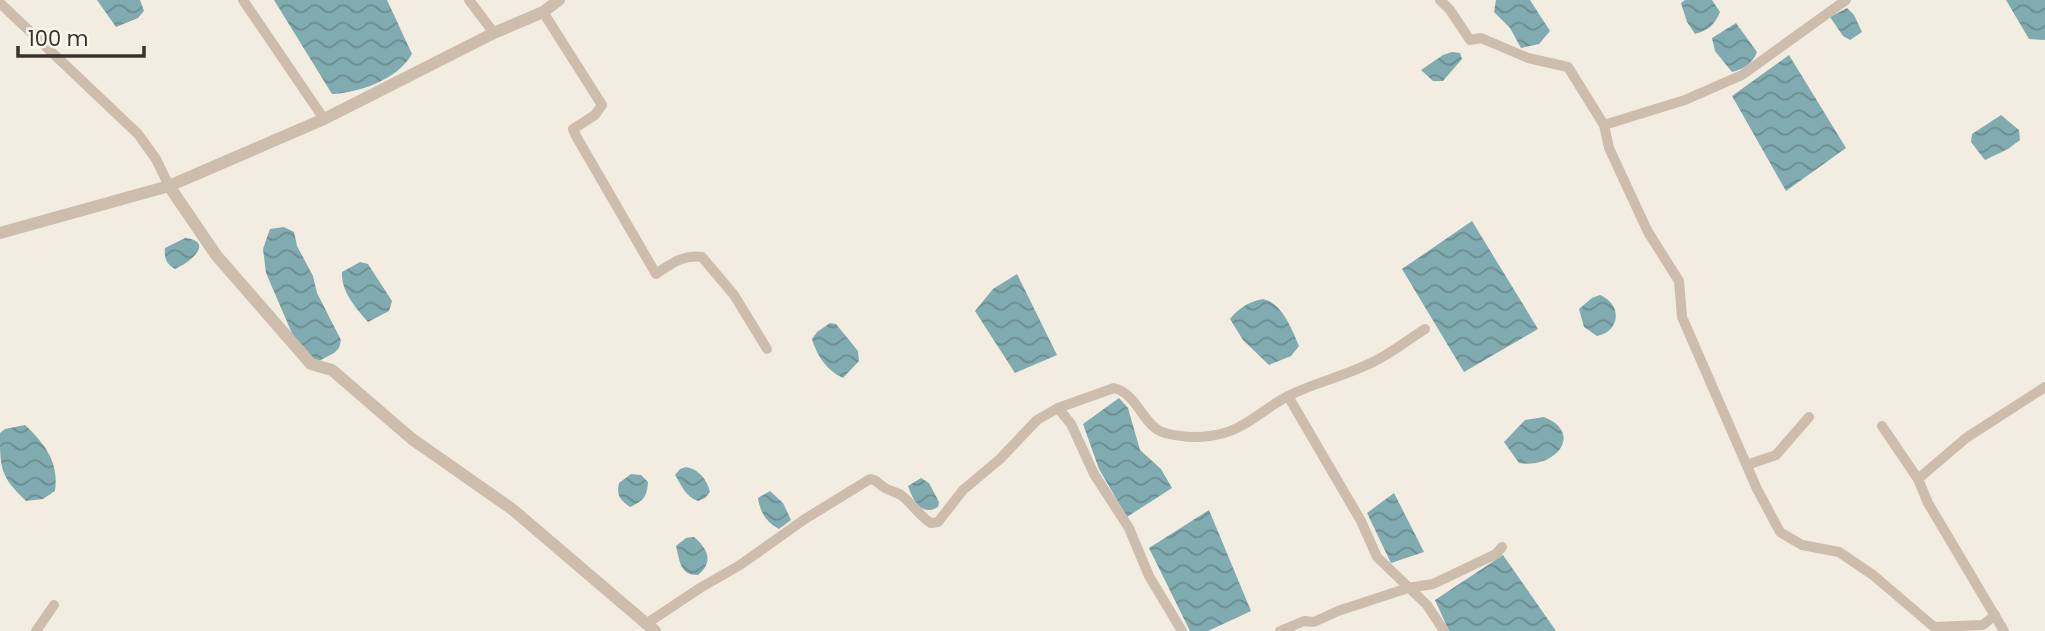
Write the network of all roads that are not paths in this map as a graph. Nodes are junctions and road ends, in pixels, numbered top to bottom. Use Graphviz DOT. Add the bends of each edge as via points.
graph roads {
  1 [pos="243,0"];
  2 [pos="469,0"];
  3 [pos="559,0"];
  4 [pos="1440,0"];
  5 [pos="1846,0"];
  6 [pos="0,3"];
  7 [pos="543,12"];
  8 [pos="494,33"];
  9 [pos="324,118"];
  10 [pos="1604,125"];
  11 [pos="169,186"];
  12 [pos="0,233"];
  13 [pos="1425,329"];
  14 [pos="767,349"];
  15 [pos="2045,387"];
  16 [pos="1288,396"];
  17 [pos="1058,408"];
  18 [pos="1809,417"];
  19 [pos="1882,426"];
  20 [pos="1747,465"];
  21 [pos="1918,479"];
  22 [pos="1502,547"];
  23 [pos="1408,588"];
  24 [pos="54,605"];
  25 [pos="1995,615"];
  26 [pos="650,628"];
  27 [pos="36,631"];
  28 [pos="1182,631"];
  29 [pos="1280,631"];
  30 [pos="1444,631"];
  31 [pos="2004,631"];
  1 -- 9 [label="street"];
  2 -- 8 [label="street"];
  3 -- 7 [label="street"];
  4 -- 10 [label="street" via="1470,40 1481,38 1528,58 1568,67"];
  5 -- 10 [label="street" via="1742,75 1685,100"];
  6 -- 11 [label="street" via="138,134"];
  7 -- 8 [label="street"];
  7 -- 14 [label="street" via="602,105 573,129 576,136 656,274 679,259 702,257 734,295"];
  8 -- 9 [label="street"];
  9 -- 11 [label="street"];
  10 -- 20 [label="street" via="1609,148 1648,232 1678,281 1682,317"];
  11 -- 12 [label="street"];
  11 -- 26 [label="street" via="216,255 311,364 332,370 412,439 512,509"];
  13 -- 16 [label="street" via="1376,361"];
  15 -- 21 [label="street" via="1966,438"];
  16 -- 17 [label="street" via="1224,433 1187,437 1162,432 1114,388"];
  16 -- 23 [label="street" via="1377,557"];
  17 -- 26 [label="street" via="1037,420 963,490 938,522 926,520 898,493 870,479 700,588"];
  17 -- 28 [label="street" via="1129,528 1149,576"];
  18 -- 20 [label="street" via="1776,455"];
  19 -- 21 [label="street"];
  20 -- 25 [label="street" via="1780,532 1802,545 1839,552 1934,627 1983,625"];
  21 -- 25 [label="street"];
  22 -- 23 [label="street" via="1433,584"];
  23 -- 29 [label="street"];
  23 -- 30 [label="street" via="1427,605"];
  24 -- 27 [label="street"];
  25 -- 31 [label="street"];
}
